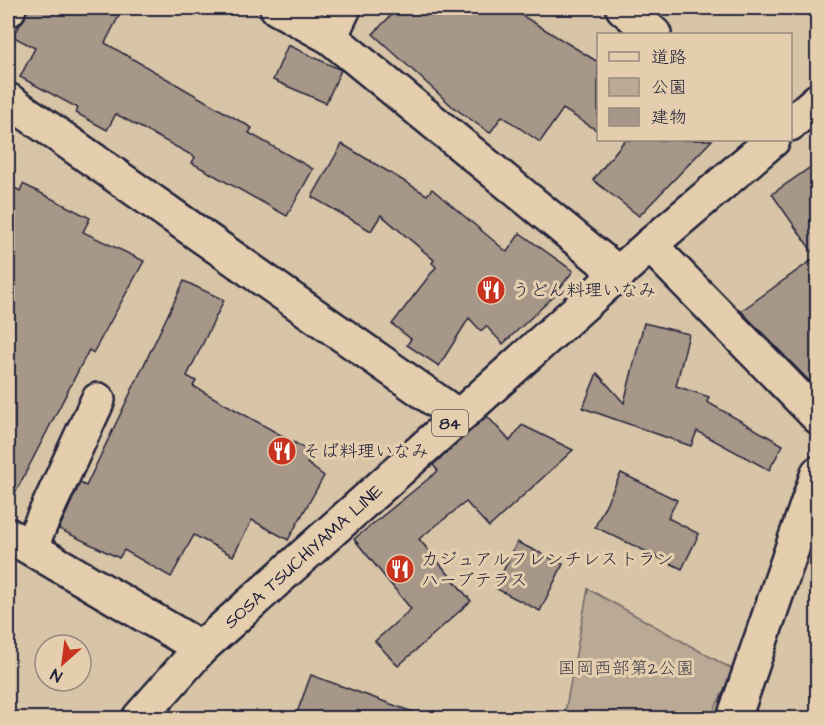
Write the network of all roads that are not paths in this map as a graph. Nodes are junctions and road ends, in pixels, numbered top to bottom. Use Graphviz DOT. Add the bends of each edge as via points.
graph roads {
  1 [pos="277,8"];
  2 [pos="344,8"];
  3 [pos="623,8"];
  4 [pos="653,33"];
  5 [pos="330,37"];
  6 [pos="8,100"];
  7 [pos="818,100"];
  8 [pos="792,122"];
  9 [pos="772,141"];
  10 [pos="650,245"];
  11 [pos="619,274"];
  12 [pos="98,400"];
  13 [pos="458,416"];
  14 [pos="818,417"];
  15 [pos="818,473"];
  16 [pos="19,541"];
  17 [pos="201,648"];
  18 [pos="139,718"];
  19 [pos="734,718"];
  1 -- 5 [label="street"];
  2 -- 5 [label="street"];
  3 -- 4 [label="street"];
  5 -- 11 [label="street"];
  6 -- 13 [label="street"];
  7 -- 8 [label="street"];
  9 -- 10 [label="street, SOSA TSUCHIYAMA LINE / 84"];
  10 -- 11 [label="street, SOSA TSUCHIYAMA LINE / 84"];
  10 -- 14 [label="street"];
  11 -- 13 [label="street, SOSA TSUCHIYAMA LINE / 84"];
  12 -- 16 [label="street"];
  13 -- 17 [label="street, SOSA TSUCHIYAMA LINE / 84"];
  15 -- 19 [label="street"];
  16 -- 17 [label="street"];
  17 -- 18 [label="street, SOSA TSUCHIYAMA LINE / 84"];
}
